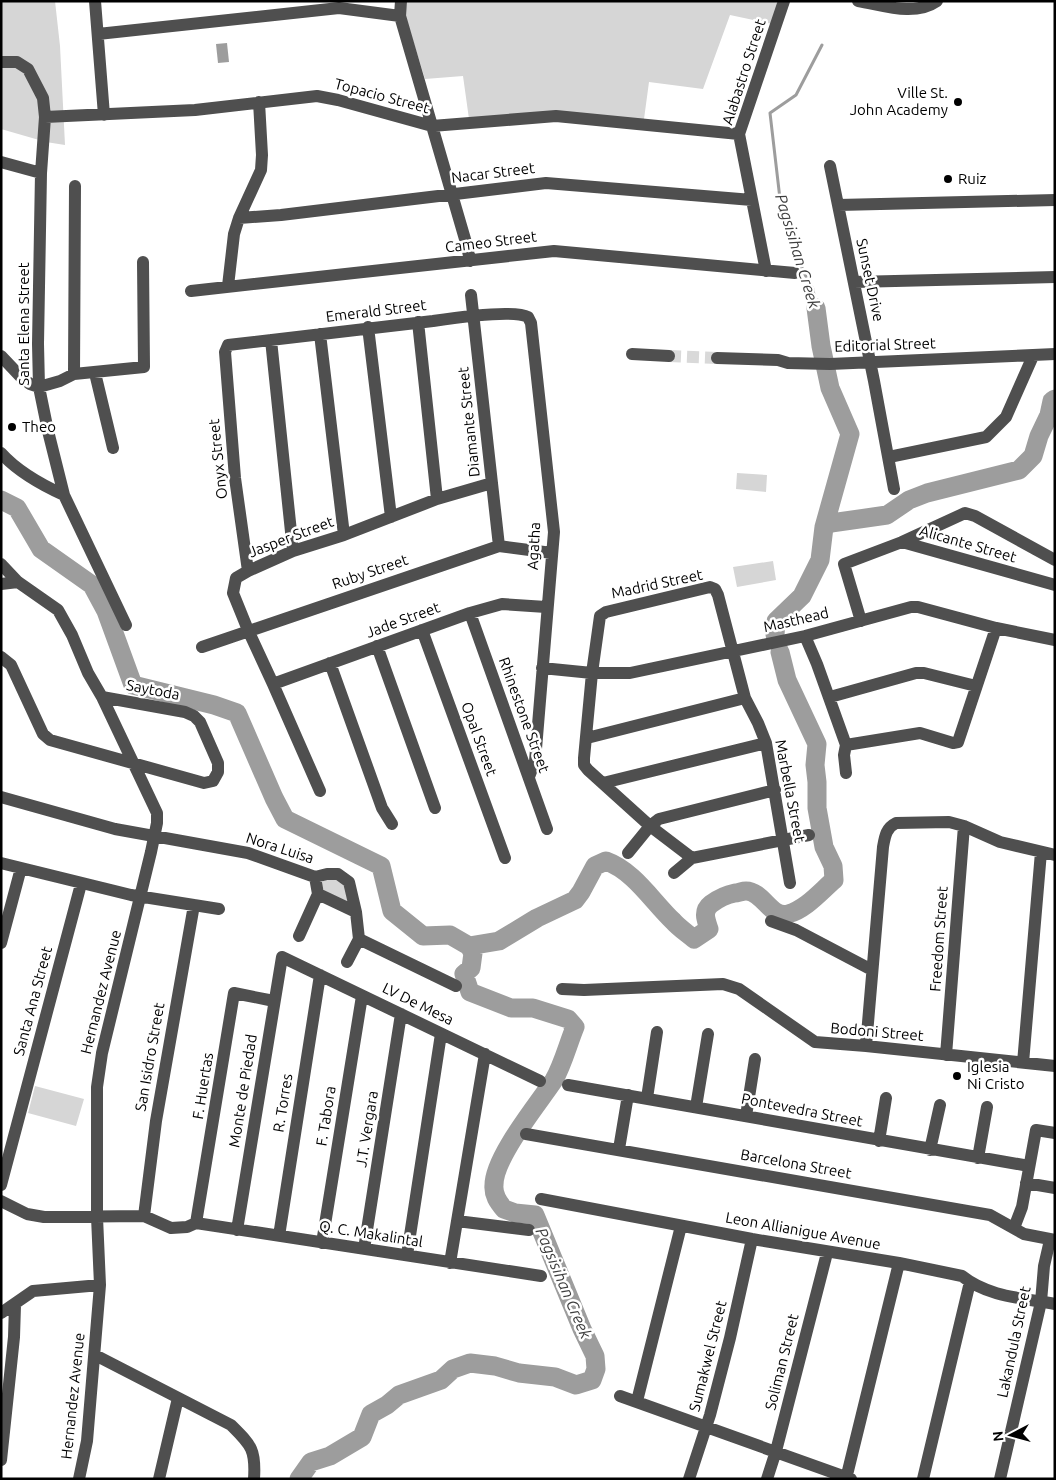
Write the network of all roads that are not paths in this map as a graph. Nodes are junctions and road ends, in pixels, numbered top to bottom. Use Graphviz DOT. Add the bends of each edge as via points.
graph roads {
  1 [pos="95,1"];
  2 [pos="401,1"];
  3 [pos="784,1"];
  4 [pos="858,1"];
  5 [pos="937,1"];
  6 [pos="400,16"];
  7 [pos="98,34"];
  8 [pos="1,62"];
  9 [pos="259,102"];
  10 [pos="104,115"];
  11 [pos="51,117"];
  12 [pos="432,126"];
  13 [pos="740,134"];
  14 [pos="1,162"];
  15 [pos="830,166"];
  16 [pos="41,173"];
  17 [pos="74,186"];
  18 [pos="452,194"];
  19 [pos="752,200"];
  20 [pos="1055,200"];
  21 [pos="838,205"];
  22 [pos="239,218"];
  23 [pos="470,261"];
  24 [pos="143,262"];
  25 [pos="766,270"];
  26 [pos="795,273"];
  27 [pos="1055,277"];
  28 [pos="854,282"];
  29 [pos="228,286"];
  30 [pos="191,291"];
  31 [pos="471,295"];
  32 [pos="473,316"];
  33 [pos="528,317"];
  34 [pos="418,322"];
  35 [pos="368,327"];
  36 [pos="320,334"];
  37 [pos="271,340"];
  38 [pos="228,345"];
  39 [pos="632,354"];
  40 [pos="1055,354"];
  41 [pos="1,356"];
  42 [pos="669,356"];
  43 [pos="1032,356"];
  44 [pos="717,358"];
  45 [pos="870,362"];
  46 [pos="95,373"];
  47 [pos="74,374"];
  48 [pos="39,387"];
  49 [pos="113,448"];
  50 [pos="1,453"];
  51 [pos="889,457"];
  52 [pos="492,483"];
  53 [pos="894,489"];
  54 [pos="64,495"];
  55 [pos="437,499"];
  56 [pos="391,517"];
  57 [pos="344,535"];
  58 [pos="902,542"];
  59 [pos="498,546"];
  60 [pos="293,551"];
  61 [pos="552,553"];
  62 [pos="1055,560"];
  63 [pos="1,564"];
  64 [pos="248,571"];
  65 [pos="18,582"];
  66 [pos="1,584"];
  67 [pos="1055,585"];
  68 [pos="546,607"];
  69 [pos="470,612"];
  70 [pos="861,621"];
  71 [pos="126,625"];
  72 [pos="996,628"];
  73 [pos="248,630"];
  74 [pos="422,630"];
  75 [pos="805,636"];
  76 [pos="1055,640"];
  77 [pos="377,646"];
  78 [pos="202,647"];
  79 [pos="732,651"];
  80 [pos="1,657"];
  81 [pos="330,663"];
  82 [pos="542,668"];
  83 [pos="592,673"];
  84 [pos="273,684"];
  85 [pos="976,686"];
  86 [pos="102,697"];
  87 [pos="830,697"];
  88 [pos="745,698"];
  89 [pos="587,738"];
  90 [pos="766,743"];
  91 [pos="846,744"];
  92 [pos="134,763"];
  93 [pos="846,773"];
  94 [pos="529,777"];
  95 [pos="603,783"];
  96 [pos="775,790"];
  97 [pos="320,791"];
  98 [pos="1,797"];
  99 [pos="435,808"];
  100 [pos="392,824"];
  101 [pos="650,826"];
  102 [pos="964,826"];
  103 [pos="547,829"];
  104 [pos="809,835"];
  105 [pos="154,837"];
  106 [pos="783,840"];
  107 [pos="1041,852"];
  108 [pos="628,853"];
  109 [pos="1055,855"];
  110 [pos="505,858"];
  111 [pos="692,858"];
  112 [pos="1,863"];
  113 [pos="21,868"];
  114 [pos="674,873"];
  115 [pos="315,877"];
  116 [pos="790,883"];
  117 [pos="81,884"];
  118 [pos="318,894"];
  119 [pos="141,897"];
  120 [pos="194,905"];
  121 [pos="219,909"];
  122 [pos="356,912"];
  123 [pos="771,922"];
  124 [pos="299,936"];
  125 [pos="359,939"];
  126 [pos="1,943"];
  127 [pos="282,957"];
  128 [pos="347,962"];
  129 [pos="872,970"];
  130 [pos="320,975"];
  131 [pos="456,986"];
  132 [pos="562,989"];
  133 [pos="362,996"];
  134 [pos="274,1001"];
  135 [pos="401,1014"];
  136 [pos="657,1032"];
  137 [pos="441,1034"];
  138 [pos="708,1034"];
  139 [pos="866,1046"];
  140 [pos="485,1054"];
  141 [pos="946,1055"];
  142 [pos="755,1059"];
  143 [pos="1023,1063"];
  144 [pos="1055,1066"];
  145 [pos="540,1081"];
  146 [pos="568,1085"];
  147 [pos="628,1095"];
  148 [pos="647,1098"];
  149 [pos="886,1098"];
  150 [pos="940,1105"];
  151 [pos="696,1107"];
  152 [pos="987,1107"];
  153 [pos="746,1116"];
  154 [pos="1055,1133"];
  155 [pos="526,1134"];
  156 [pos="879,1141"];
  157 [pos="619,1149"];
  158 [pos="930,1150"];
  159 [pos="978,1158"];
  160 [pos="1029,1166"];
  161 [pos="1026,1184"];
  162 [pos="1,1185"];
  163 [pos="1055,1188"];
  164 [pos="541,1199"];
  165 [pos="1,1201"];
  166 [pos="144,1216"];
  167 [pos="97,1217"];
  168 [pos="457,1220"];
  169 [pos="196,1224"];
  170 [pos="681,1226"];
  171 [pos="1014,1228"];
  172 [pos="236,1230"];
  173 [pos="529,1230"];
  174 [pos="279,1236"];
  175 [pos="752,1239"];
  176 [pos="1052,1240"];
  177 [pos="322,1242"];
  178 [pos="364,1249"];
  179 [pos="827,1253"];
  180 [pos="407,1256"];
  181 [pos="450,1263"];
  182 [pos="899,1263"];
  183 [pos="541,1276"];
  184 [pos="970,1282"];
  185 [pos="100,1285"];
  186 [pos="1042,1302"];
  187 [pos="1055,1304"];
  188 [pos="15,1305"];
  189 [pos="1,1313"];
  190 [pos="95,1355"];
  191 [pos="620,1396"];
  192 [pos="178,1398"];
  193 [pos="637,1401"];
  194 [pos="707,1426"];
  195 [pos="776,1451"];
  196 [pos="1,1460"];
  197 [pos="848,1478"];
  198 [pos="79,1479"];
  199 [pos="159,1479"];
  200 [pos="254,1479"];
  201 [pos="689,1479"];
  202 [pos="768,1479"];
  203 [pos="923,1479"];
  204 [pos="1000,1479"];
  1 -- 7 [label="street"];
  2 -- 6 [label="street"];
  3 -- 13 [label="street, Alabastro Street"];
  4 -- 5 [label="street" via="922,9"];
  6 -- 7 [label="street" via="340,8"];
  6 -- 12 [label="street"];
  7 -- 10 [label="street"];
  8 -- 11 [label="street, Santa Elena Street" via="18,62 28,69"];
  9 -- 10 [label="street, Topacio Street" via="194,110"];
  9 -- 12 [label="street, Topacio Street" via="317,96"];
  9 -- 22 [label="street" via="262,170"];
  10 -- 11 [label="street, Topacio Street"];
  11 -- 16 [label="street, Santa Elena Street"];
  12 -- 13 [label="street, Topacio Street" via="556,116"];
  12 -- 18 [label="street"];
  13 -- 19 [label="street, Alabastro Street"];
  14 -- 16 [label="street"];
  15 -- 21 [label="street, Sunset Drive"];
  16 -- 48 [label="street, Santa Elena Street"];
  17 -- 47 [label="street"];
  18 -- 19 [label="street, Nacar Street" via="546,183"];
  18 -- 22 [label="street, Nacar Street"];
  18 -- 23 [label="street"];
  19 -- 25 [label="street, Alabastro Street"];
  20 -- 21 [label="street"];
  21 -- 28 [label="street, Sunset Drive"];
  22 -- 29 [label="street" via="230,255"];
  23 -- 25 [label="street, Cameo Street" via="554,251"];
  23 -- 29 [label="street, Cameo Street"];
  24 -- 46 [label="street" via="144,368"];
  25 -- 26 [label="street, Cameo Street"];
  27 -- 28 [label="street"];
  28 -- 45 [label="street, Sunset Drive"];
  29 -- 30 [label="street, Cameo Street"];
  31 -- 32 [label="street, Diamante Street"];
  32 -- 33 [label="street, Emerald Street" via="516,314"];
  32 -- 34 [label="street, Emerald Street"];
  32 -- 52 [label="street, Diamante Street"];
  33 -- 61 [label="street, Agatha" via="554,532"];
  34 -- 35 [label="street, Emerald Street"];
  34 -- 55 [label="street"];
  35 -- 36 [label="street, Emerald Street"];
  35 -- 56 [label="street"];
  36 -- 37 [label="street, Emerald Street"];
  36 -- 57 [label="street"];
  37 -- 38 [label="street, Emerald Street"];
  37 -- 60 [label="street"];
  38 -- 64 [label="street, Onyx Street" via="225,352 234,468"];
  39 -- 42 [label="street"];
  40 -- 43 [label="street, Editorial Street"];
  41 -- 48 [label="street" via="20,376"];
  43 -- 45 [label="street, Editorial Street"];
  43 -- 51 [label="street" via="1006,417 986,437"];
  44 -- 45 [label="street, Editorial Street" via="816,364"];
  45 -- 51 [label="street, Sunset Drive"];
  46 -- 47 [label="street"];
  46 -- 49 [label="street"];
  47 -- 48 [label="street"];
  48 -- 54 [label="street, Santa Elena Street"];
  50 -- 54 [label="street" via="42,484"];
  51 -- 53 [label="street, Sunset Drive"];
  52 -- 55 [label="street, Jasper Street"];
  52 -- 59 [label="street, Diamante Street"];
  54 -- 71 [label="street, Santa Elena Street"];
  55 -- 56 [label="street, Jasper Street"];
  56 -- 57 [label="street, Jasper Street"];
  57 -- 60 [label="street, Jasper Street"];
  58 -- 62 [label="street" via="965,513"];
  58 -- 67 [label="street, Alicante Street"];
  58 -- 70 [label="street, Alicante Street" via="844,564"];
  59 -- 61 [label="street, Ruby Street"];
  59 -- 73 [label="street, Ruby Street"];
  60 -- 64 [label="street, Jasper Street"];
  61 -- 68 [label="street, Agatha"];
  63 -- 65 [label="street, Hernandez Avenue"];
  64 -- 73 [label="street, Jasper Street" via="236,578 234,593"];
  65 -- 66 [label="street"];
  65 -- 86 [label="street, Hernandez Avenue" via="58,610"];
  68 -- 69 [label="street, Jade Street" via="502,604"];
  68 -- 82 [label="street, Agatha"];
  69 -- 74 [label="street, Jade Street"];
  69 -- 94 [label="street, Rhinestone Street"];
  70 -- 72 [label="street, Masthead" via="918,607"];
  70 -- 75 [label="street, Masthead"];
  72 -- 76 [label="street, Masthead"];
  72 -- 85 [label="street"];
  73 -- 78 [label="street, Ruby Street"];
  73 -- 84 [label="street, Jasper Street"];
  74 -- 77 [label="street, Jade Street"];
  74 -- 110 [label="street, Opal Street"];
  75 -- 79 [label="street, Masthead"];
  75 -- 87 [label="street"];
  77 -- 81 [label="street, Jade Street"];
  77 -- 99 [label="street"];
  79 -- 83 [label="street, Masthead" via="630,673"];
  79 -- 83 [label="street, Madrid Street" via="718,595 715,589 710,588 600,616"];
  79 -- 88 [label="street, Marbella Street"];
  80 -- 92 [label="street" via="11,665 43,734 50,740"];
  81 -- 84 [label="street, Jade Street"];
  81 -- 100 [label="street" via="382,808"];
  82 -- 83 [label="street, Masthead"];
  82 -- 94 [label="street, Agatha" via="535,761"];
  83 -- 89 [label="street"];
  84 -- 97 [label="street, Jasper Street"];
  85 -- 87 [label="street" via="924,673"];
  85 -- 91 [label="street" via="958,742 953,744 920,733"];
  86 -- 92 [label="street, Hernandez Avenue"];
  86 -- 92 [label="street, Saytoda" via="194,716 200,722 218,763 218,772 213,781 204,782"];
  87 -- 91 [label="street"];
  88 -- 89 [label="street"];
  88 -- 90 [label="street, Marbella Street"];
  89 -- 95 [label="street" via="584,765"];
  90 -- 95 [label="street"];
  90 -- 96 [label="street, Marbella Street"];
  91 -- 93 [label="street"];
  92 -- 105 [label="street, Hernandez Avenue" via="156,813"];
  94 -- 103 [label="street, Rhinestone Street"];
  95 -- 101 [label="street"];
  96 -- 101 [label="street" via="659,819"];
  96 -- 106 [label="street, Marbella Street"];
  98 -- 105 [label="street, Nora Luisa"];
  101 -- 108 [label="street"];
  101 -- 111 [label="street"];
  102 -- 107 [label="street" via="1000,842"];
  102 -- 129 [label="street" via="949,822 909,822 890,826 883,847"];
  102 -- 141 [label="street, Freedom Street"];
  104 -- 106 [label="street"];
  105 -- 115 [label="street, Nora Luisa" via="248,853"];
  105 -- 119 [label="street, Hernandez Avenue"];
  106 -- 111 [label="street"];
  106 -- 116 [label="street, Marbella Street"];
  107 -- 109 [label="street"];
  107 -- 143 [label="street"];
  111 -- 114 [label="street"];
  112 -- 113 [label="street"];
  113 -- 117 [label="street"];
  113 -- 126 [label="street"];
  115 -- 118 [label="street"];
  115 -- 122 [label="street, Nora Luisa" via="327,874 344,877 349,882"];
  117 -- 119 [label="street"];
  117 -- 162 [label="street, Santa Ana Street"];
  118 -- 122 [label="street"];
  118 -- 124 [label="street"];
  119 -- 120 [label="street"];
  119 -- 167 [label="street, Hernandez Avenue" via="102,1053 97,1087"];
  120 -- 121 [label="street"];
  120 -- 166 [label="street, San Isidro Street" via="156,1121"];
  122 -- 125 [label="street, Nora Luisa"];
  123 -- 129 [label="street" via="796,930"];
  125 -- 128 [label="street"];
  125 -- 131 [label="street"];
  127 -- 130 [label="street, LV De Mesa"];
  127 -- 134 [label="street, Monte de Piedad"];
  129 -- 139 [label="street"];
  130 -- 133 [label="street, LV De Mesa"];
  130 -- 174 [label="street, R. Torres"];
  132 -- 139 [label="street, Bodoni Street" via="723,984 739,989 814,1042"];
  133 -- 135 [label="street, LV De Mesa"];
  133 -- 177 [label="street, F. Tabora"];
  134 -- 169 [label="street, F. Huertas" via="234,993"];
  134 -- 172 [label="street, Monte de Piedad"];
  135 -- 137 [label="street, LV De Mesa"];
  135 -- 178 [label="street, J.T. Vergara"];
  136 -- 148 [label="street"];
  137 -- 140 [label="street, LV De Mesa"];
  137 -- 180 [label="street"];
  138 -- 151 [label="street"];
  139 -- 141 [label="street, Bodoni Street"];
  140 -- 145 [label="street, LV De Mesa"];
  140 -- 168 [label="street"];
  141 -- 143 [label="street, Bodoni Street"];
  142 -- 153 [label="street"];
  143 -- 144 [label="street, Bodoni Street"];
  146 -- 147 [label="street, Pontevedra Street"];
  147 -- 148 [label="street, Pontevedra Street"];
  147 -- 157 [label="street"];
  148 -- 151 [label="street, Pontevedra Street"];
  149 -- 156 [label="street"];
  150 -- 158 [label="street"];
  151 -- 153 [label="street, Pontevedra Street"];
  152 -- 159 [label="street"];
  153 -- 156 [label="street, Pontevedra Street"];
  154 -- 160 [label="street" via="1036,1130"];
  155 -- 157 [label="street, Barcelona Street"];
  156 -- 158 [label="street, Pontevedra Street"];
  157 -- 171 [label="street, Barcelona Street" via="990,1215"];
  158 -- 159 [label="street, Pontevedra Street"];
  159 -- 160 [label="street, Pontevedra Street"];
  160 -- 161 [label="street"];
  161 -- 163 [label="street"];
  161 -- 171 [label="street"];
  164 -- 170 [label="street, Leon Allianigue Avenue"];
  165 -- 167 [label="street" via="27,1214 44,1217"];
  166 -- 167 [label="street"];
  166 -- 169 [label="street, Q. C. Makalintal" via="171,1228"];
  167 -- 185 [label="street, Hernandez Avenue"];
  168 -- 173 [label="street"];
  168 -- 181 [label="street"];
  169 -- 172 [label="street, Q. C. Makalintal"];
  170 -- 175 [label="street, Leon Allianigue Avenue"];
  170 -- 193 [label="street"];
  171 -- 176 [label="street, Barcelona Street" via="1024,1234"];
  172 -- 174 [label="street, Q. C. Makalintal"];
  174 -- 177 [label="street, Q. C. Makalintal"];
  175 -- 179 [label="street, Leon Allianigue Avenue"];
  175 -- 194 [label="street, Sumakwel Street"];
  176 -- 186 [label="street, Lakandula Street" via="1044,1266"];
  177 -- 178 [label="street, Q. C. Makalintal"];
  178 -- 180 [label="street, Q. C. Makalintal"];
  179 -- 182 [label="street, Leon Allianigue Avenue"];
  179 -- 195 [label="street, Soliman Street"];
  180 -- 181 [label="street, Q. C. Makalintal"];
  181 -- 183 [label="street, Q. C. Makalintal"];
  182 -- 184 [label="street, Leon Allianigue Avenue" via="962,1276"];
  182 -- 197 [label="street"];
  184 -- 186 [label="street, Leon Allianigue Avenue" via="999,1295"];
  184 -- 203 [label="street"];
  185 -- 188 [label="street" via="33,1291"];
  185 -- 190 [label="street, Hernandez Avenue"];
  186 -- 187 [label="street, Leon Allianigue Avenue"];
  186 -- 204 [label="street, Lakandula Street"];
  188 -- 189 [label="street"];
  188 -- 196 [label="street"];
  190 -- 192 [label="street"];
  190 -- 198 [label="street, Hernandez Avenue" via="87,1441"];
  191 -- 193 [label="street"];
  192 -- 199 [label="street"];
  192 -- 200 [label="street" via="230,1425 248,1443 255,1462"];
  193 -- 194 [label="street"];
  194 -- 195 [label="street"];
  194 -- 201 [label="street, Sumakwel Street"];
  195 -- 197 [label="street"];
  195 -- 202 [label="street, Soliman Street"];
}
